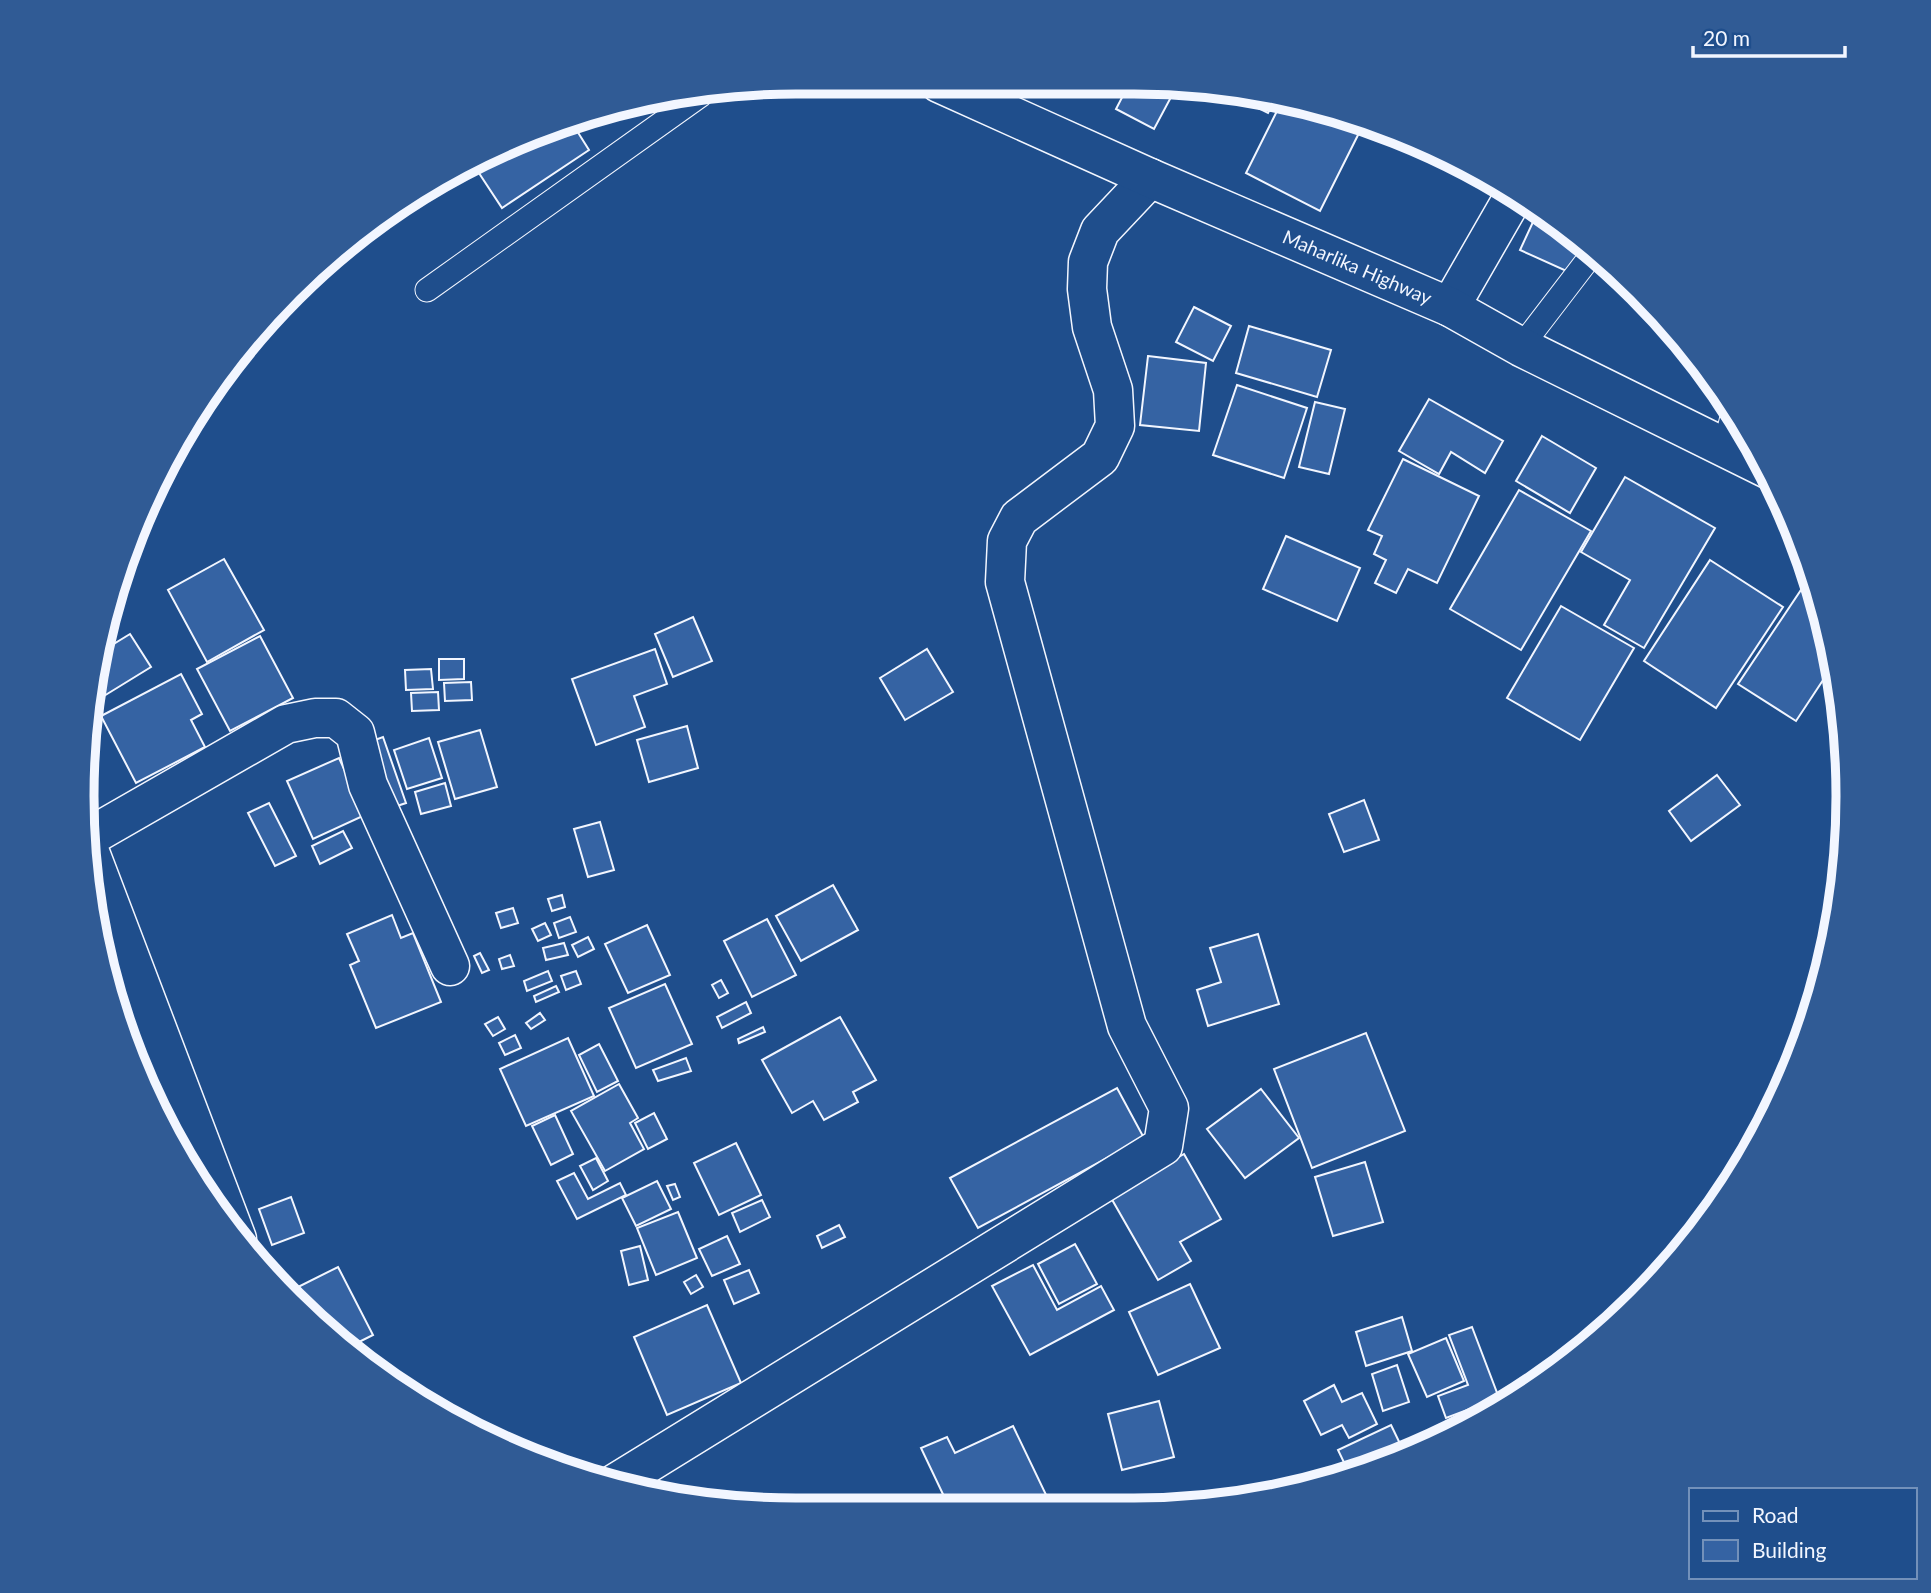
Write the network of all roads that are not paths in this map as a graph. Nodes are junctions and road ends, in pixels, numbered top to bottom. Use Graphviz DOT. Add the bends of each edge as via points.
graph roads {
  1 [pos="966,95"];
  2 [pos="689,103"];
  3 [pos="1150,178"];
  4 [pos="1510,203"];
  5 [pos="1587,261"];
  6 [pos="427,290"];
  7 [pos="1450,307"];
  8 [pos="1521,346"];
  9 [pos="1729,431"];
  10 [pos="96,833"];
  11 [pos="100,879"];
  12 [pos="450,965"];
  13 [pos="222,1199"];
  14 [pos="625,1477"];
  1 -- 3 [label="street, Maharlika Highway"];
  2 -- 6 [label="lane"];
  3 -- 7 [label="street, Maharlika Highway"];
  3 -- 14 [label="street" via="1100,232 1088,262 1092,327 1113,390 1115,425 1100,457 1019,518 1007,541 1005,582 1127,1026 1169,1108 1163,1146"];
  4 -- 7 [label="street"];
  5 -- 8 [label="lane"];
  7 -- 8 [label="street, Maharlika Highway"];
  8 -- 9 [label="street, Maharlika Highway"];
  10 -- 12 [label="street" via="286,724 336,718 355,733 368,785"];
  11 -- 13 [label="street"];
}
